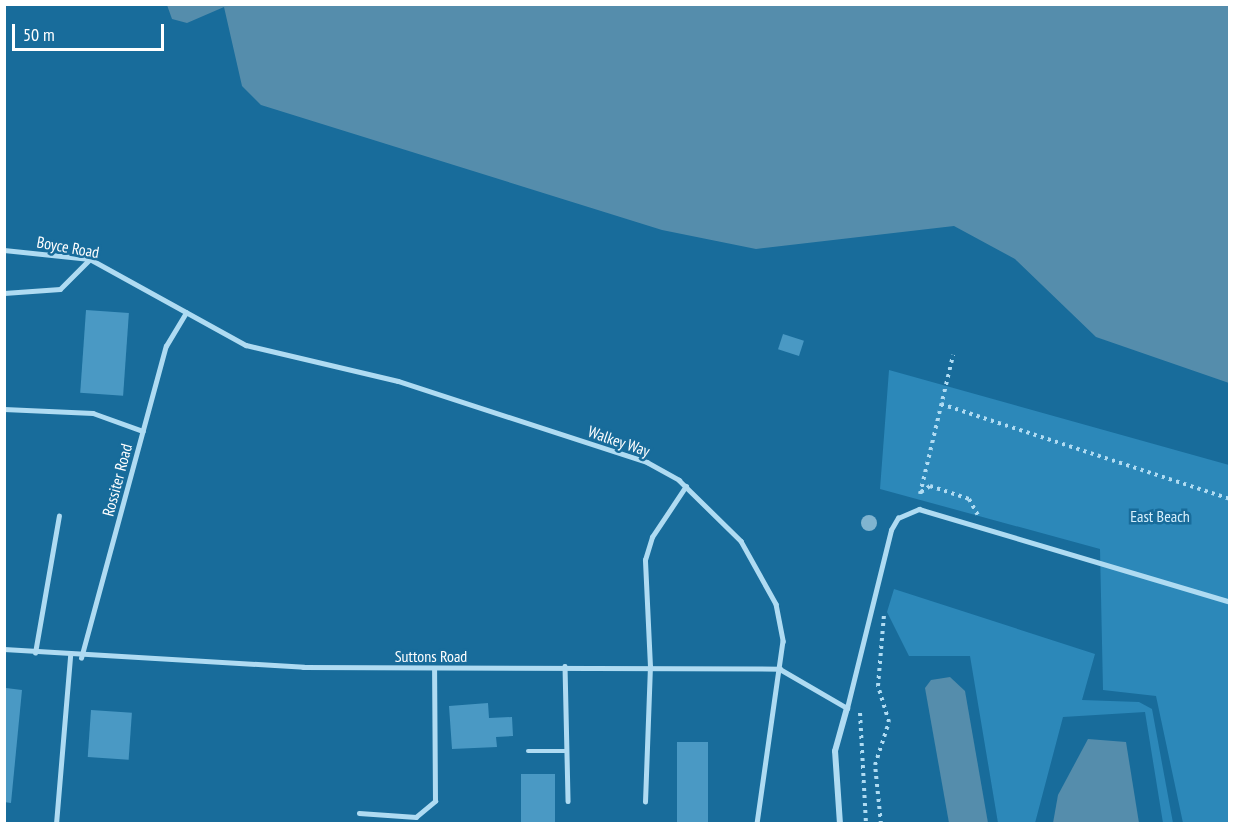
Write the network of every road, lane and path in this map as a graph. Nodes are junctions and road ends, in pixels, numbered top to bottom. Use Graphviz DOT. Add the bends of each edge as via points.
graph roads {
  1 [pos="4,250"];
  2 [pos="90,260"];
  3 [pos="4,293"];
  4 [pos="186,313"];
  5 [pos="953,355"];
  6 [pos="941,404"];
  7 [pos="4,409"];
  8 [pos="143,431"];
  9 [pos="686,486"];
  10 [pos="1230,499"];
  11 [pos="59,516"];
  12 [pos="983,526"];
  13 [pos="1230,602"];
  14 [pos="872,603"];
  15 [pos="4,649"];
  16 [pos="35,653"];
  17 [pos="70,656"];
  18 [pos="81,658"];
  19 [pos="565,666"];
  20 [pos="650,667"];
  21 [pos="434,669"];
  22 [pos="780,669"];
  23 [pos="860,701"];
  24 [pos="847,708"];
  25 [pos="528,751"];
  26 [pos="567,751"];
  27 [pos="568,801"];
  28 [pos="645,802"];
  29 [pos="359,813"];
  30 [pos="56,824"];
  31 [pos="757,824"];
  32 [pos="840,824"];
  33 [pos="866,824"];
  34 [pos="881,824"];
  1 -- 2 [label="lane, Boyce Road"];
  2 -- 3 [label="lane" via="60,289"];
  2 -- 4 [label="lane, Boyce Road" via="138,282"];
  4 -- 8 [label="lane, Rossiter Road" via="166,346"];
  4 -- 9 [label="lane, Walkey Way" via="246,345 398,381 647,462"];
  5 -- 6 [label="path"];
  6 -- 10 [label="path"];
  6 -- 12 [label="path" via="920,494 930,486 969,499"];
  7 -- 8 [label="lane" via="93,413"];
  8 -- 18 [label="lane, Rossiter Road"];
  9 -- 20 [label="lane" via="652,537 645,560"];
  9 -- 22 [label="lane, Walkey Way" via="710,505 762,572 776,604"];
  11 -- 16 [label="lane"];
  12 -- 13 [label="lane"];
  12 -- 14 [label="lane" via="925,509 898,518"];
  14 -- 24 [label="lane"];
  14 -- 34 [label="path" via="884,610 878,686 889,709 888,731 877,746 875,765"];
  15 -- 16 [label="lane, Suttons Road"];
  16 -- 17 [label="lane, Suttons Road"];
  17 -- 18 [label="lane, Suttons Road"];
  17 -- 30 [label="lane"];
  18 -- 21 [label="lane, Suttons Road"];
  19 -- 20 [label="lane, Suttons Road"];
  19 -- 21 [label="lane, Suttons Road"];
  19 -- 26 [label="lane"];
  20 -- 22 [label="lane, Suttons Road"];
  20 -- 28 [label="lane"];
  21 -- 29 [label="lane" via="435,801 416,816"];
  22 -- 24 [label="lane, Suttons Road"];
  22 -- 31 [label="lane, Walkey Way"];
  23 -- 33 [label="path"];
  24 -- 32 [label="street" via="835,752"];
  25 -- 26 [label="lane"];
  26 -- 27 [label="lane"];
}
